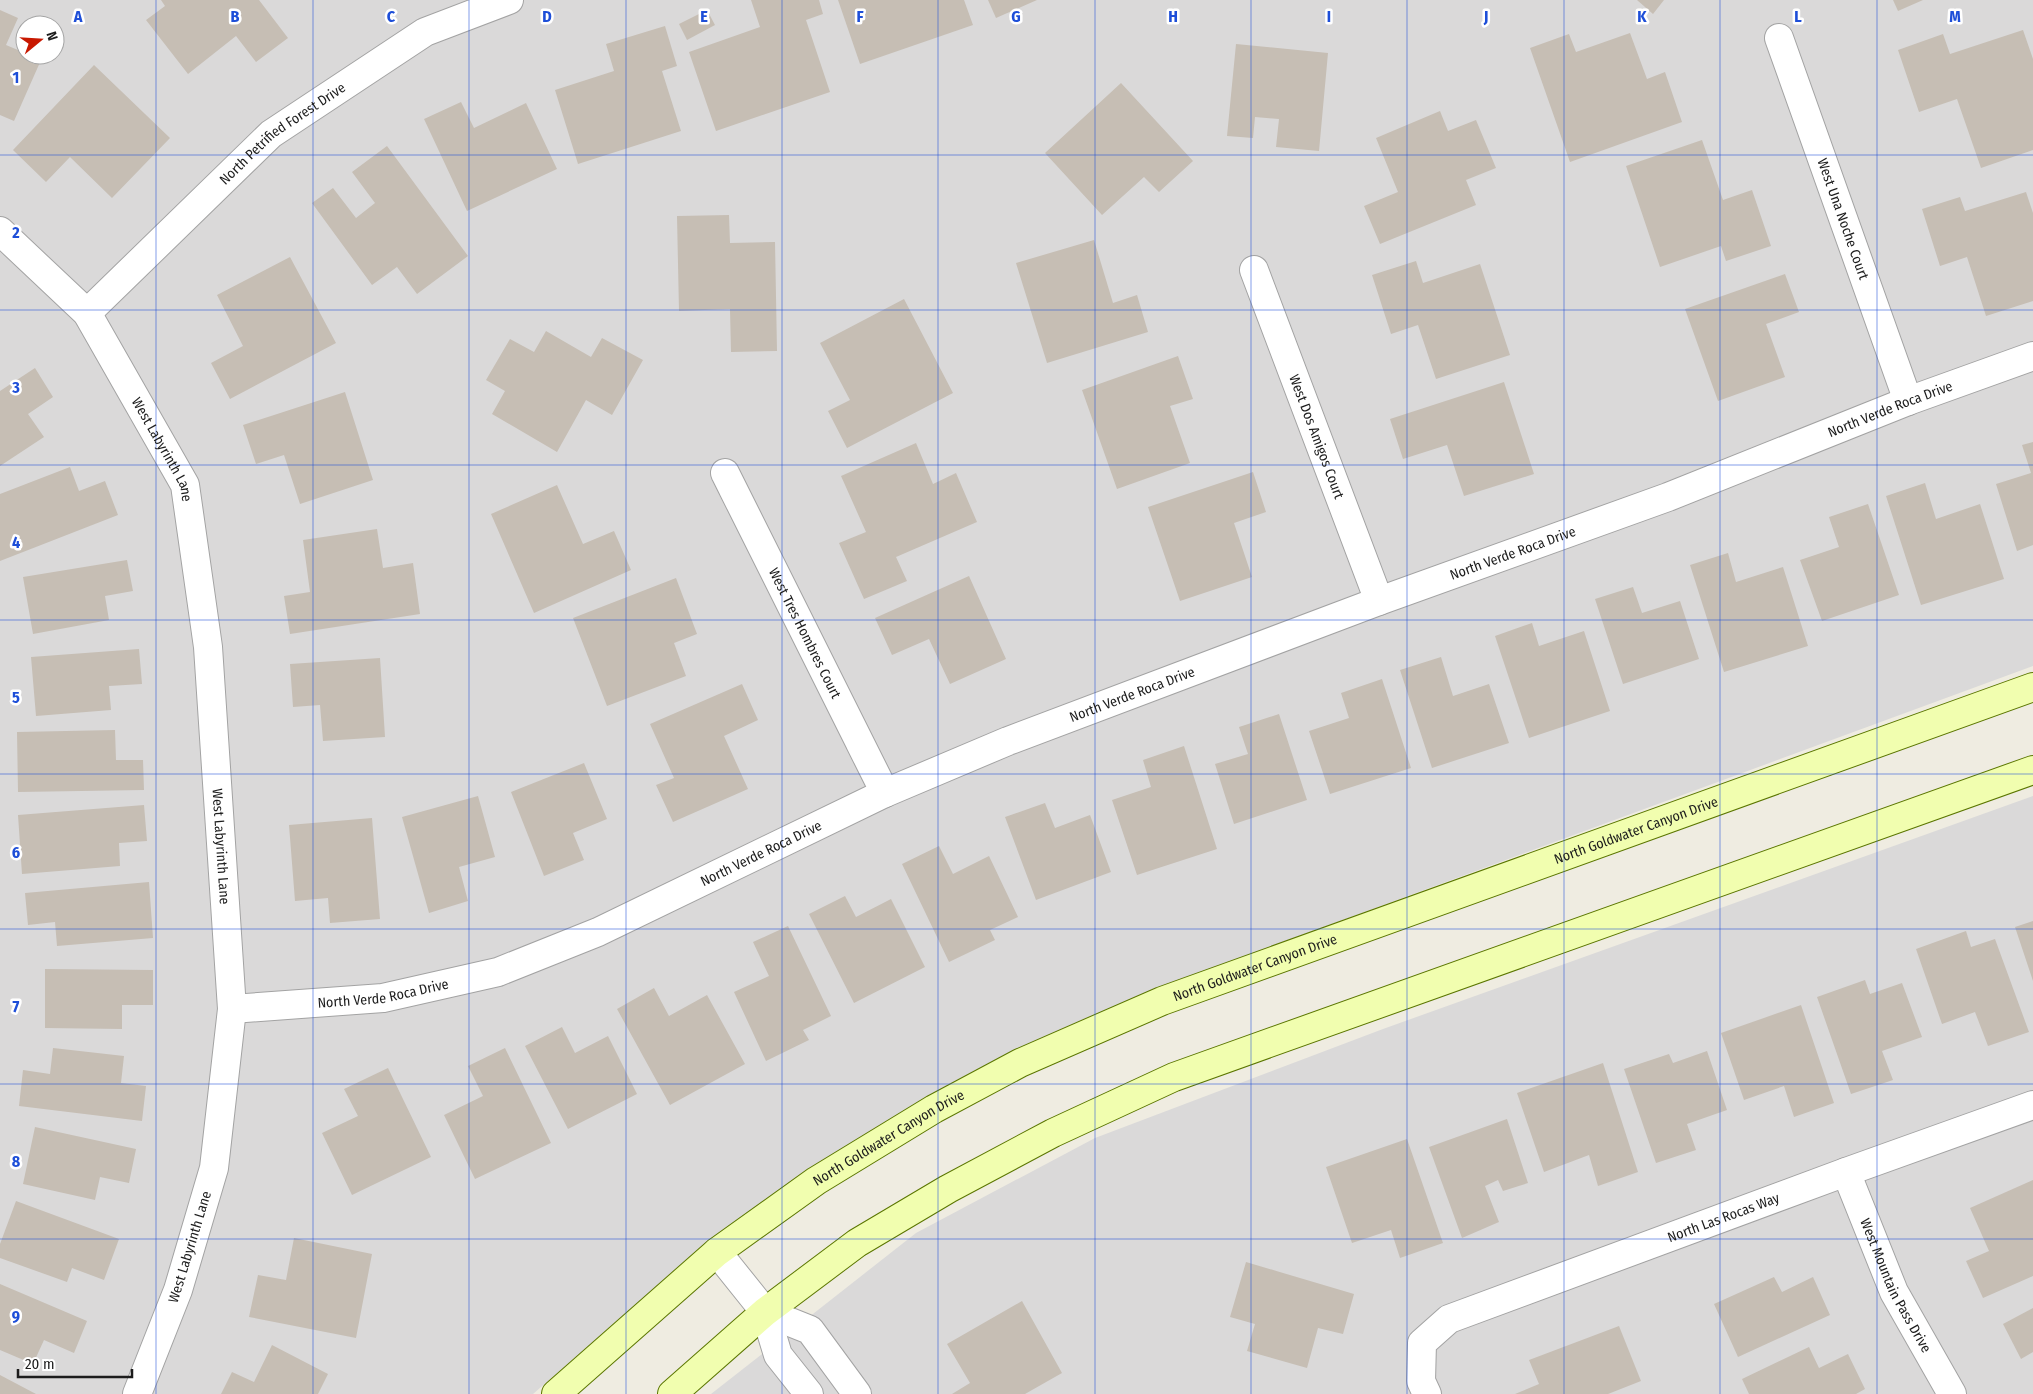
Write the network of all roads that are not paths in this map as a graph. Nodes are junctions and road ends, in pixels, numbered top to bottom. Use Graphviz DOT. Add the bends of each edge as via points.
graph roads {
  1 [pos="509,0"];
  2 [pos="1778,38"];
  3 [pos="0,231"];
  4 [pos="1254,270"];
  5 [pos="87,313"];
  6 [pos="2033,356"];
  7 [pos="1908,401"];
  8 [pos="725,473"];
  9 [pos="1380,601"];
  10 [pos="2033,687"];
  11 [pos="2033,770"];
  12 [pos="885,792"];
  13 [pos="232,1009"];
  14 [pos="2033,1105"];
  15 [pos="1846,1172"];
  16 [pos="717,1252"];
  17 [pos="764,1312"];
  18 [pos="137,1394"];
  19 [pos="556,1394"];
  20 [pos="672,1394"];
  21 [pos="808,1394"];
  22 [pos="857,1394"];
  23 [pos="1428,1394"];
  24 [pos="1952,1394"];
  1 -- 5 [label="street, North Petrified Forest Drive" via="425,32 271,134"];
  2 -- 7 [label="street, West Una Noche Court"];
  3 -- 5 [label="street, West Labyrinth Lane"];
  4 -- 9 [label="street, West Dos Amigos Court"];
  5 -- 13 [label="street, West Labyrinth Lane" via="185,485 208,648"];
  6 -- 7 [label="street, North Verde Roca Drive"];
  7 -- 9 [label="street, North Verde Roca Drive" via="1668,496"];
  8 -- 12 [label="street, West Tres Hombres Court"];
  9 -- 12 [label="street, North Verde Roca Drive" via="1008,741"];
  10 -- 16 [label="street, North Goldwater Canyon Drive" via="1162,1001 1020,1063 934,1109 816,1181"];
  11 -- 17 [label="street" via="1174,1077 1053,1133 948,1190 858,1243"];
  12 -- 13 [label="street, North Verde Roca Drive" via="598,932 498,972 383,998"];
  13 -- 18 [label="street, West Labyrinth Lane" via="214,1168 178,1290"];
  14 -- 15 [label="street, North Las Rocas Way"];
  15 -- 23 [label="street, North Las Rocas Way" via="1450,1319 1422,1343 1421,1381"];
  15 -- 24 [label="street, West Mountain Pass Drive" via="1894,1292"];
  16 -- 17 [label="street"];
  16 -- 19 [label="street, North Goldwater Canyon Drive"];
  17 -- 20 [label="street"];
  17 -- 21 [label="street" via="778,1355"];
  17 -- 22 [label="street" via="810,1330"];
}
